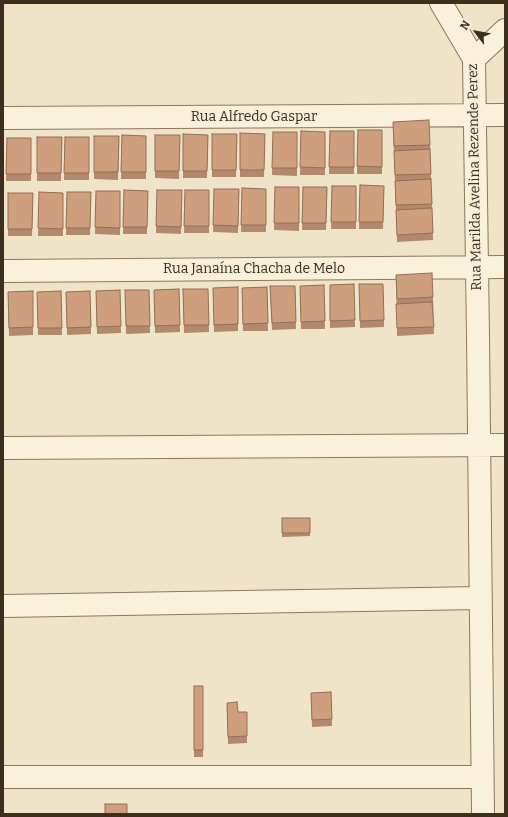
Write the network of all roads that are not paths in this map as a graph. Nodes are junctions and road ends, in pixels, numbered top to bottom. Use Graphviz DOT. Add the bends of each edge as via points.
graph roads {
  1 [pos="441,3"];
  2 [pos="505,30"];
  3 [pos="474,59"];
  4 [pos="475,115"];
  5 [pos="505,115"];
  6 [pos="3,118"];
  7 [pos="477,267"];
  8 [pos="505,267"];
  9 [pos="3,270"];
  10 [pos="505,445"];
  11 [pos="479,446"];
  12 [pos="3,448"];
  13 [pos="480,598"];
  14 [pos="3,606"];
  15 [pos="482,777"];
  16 [pos="3,778"];
  17 [pos="483,814"];
  1 -- 3 [label="street, Rua Marilda Avelina Rezende Perez"];
  2 -- 3 [label="street"];
  3 -- 4 [label="street, Rua Marilda Avelina Rezende Perez"];
  4 -- 5 [label="street, Rua Alfredo Gaspar"];
  4 -- 6 [label="street, Rua Alfredo Gaspar"];
  4 -- 7 [label="street, Rua Marilda Avelina Rezende Perez"];
  7 -- 8 [label="street, Rua Janaína Chacha de Melo"];
  7 -- 9 [label="street, Rua Janaína Chacha de Melo"];
  7 -- 11 [label="street, Rua Marilda Avelina Rezende Perez"];
  10 -- 11 [label="street"];
  11 -- 12 [label="street"];
  11 -- 13 [label="street, Rua Marilda Avelina Rezende Perez"];
  13 -- 14 [label="street"];
  13 -- 15 [label="street, Rua Marilda Avelina Rezende Perez"];
  15 -- 16 [label="street"];
  15 -- 17 [label="street, Rua Marilda Avelina Rezende Perez"];
}
